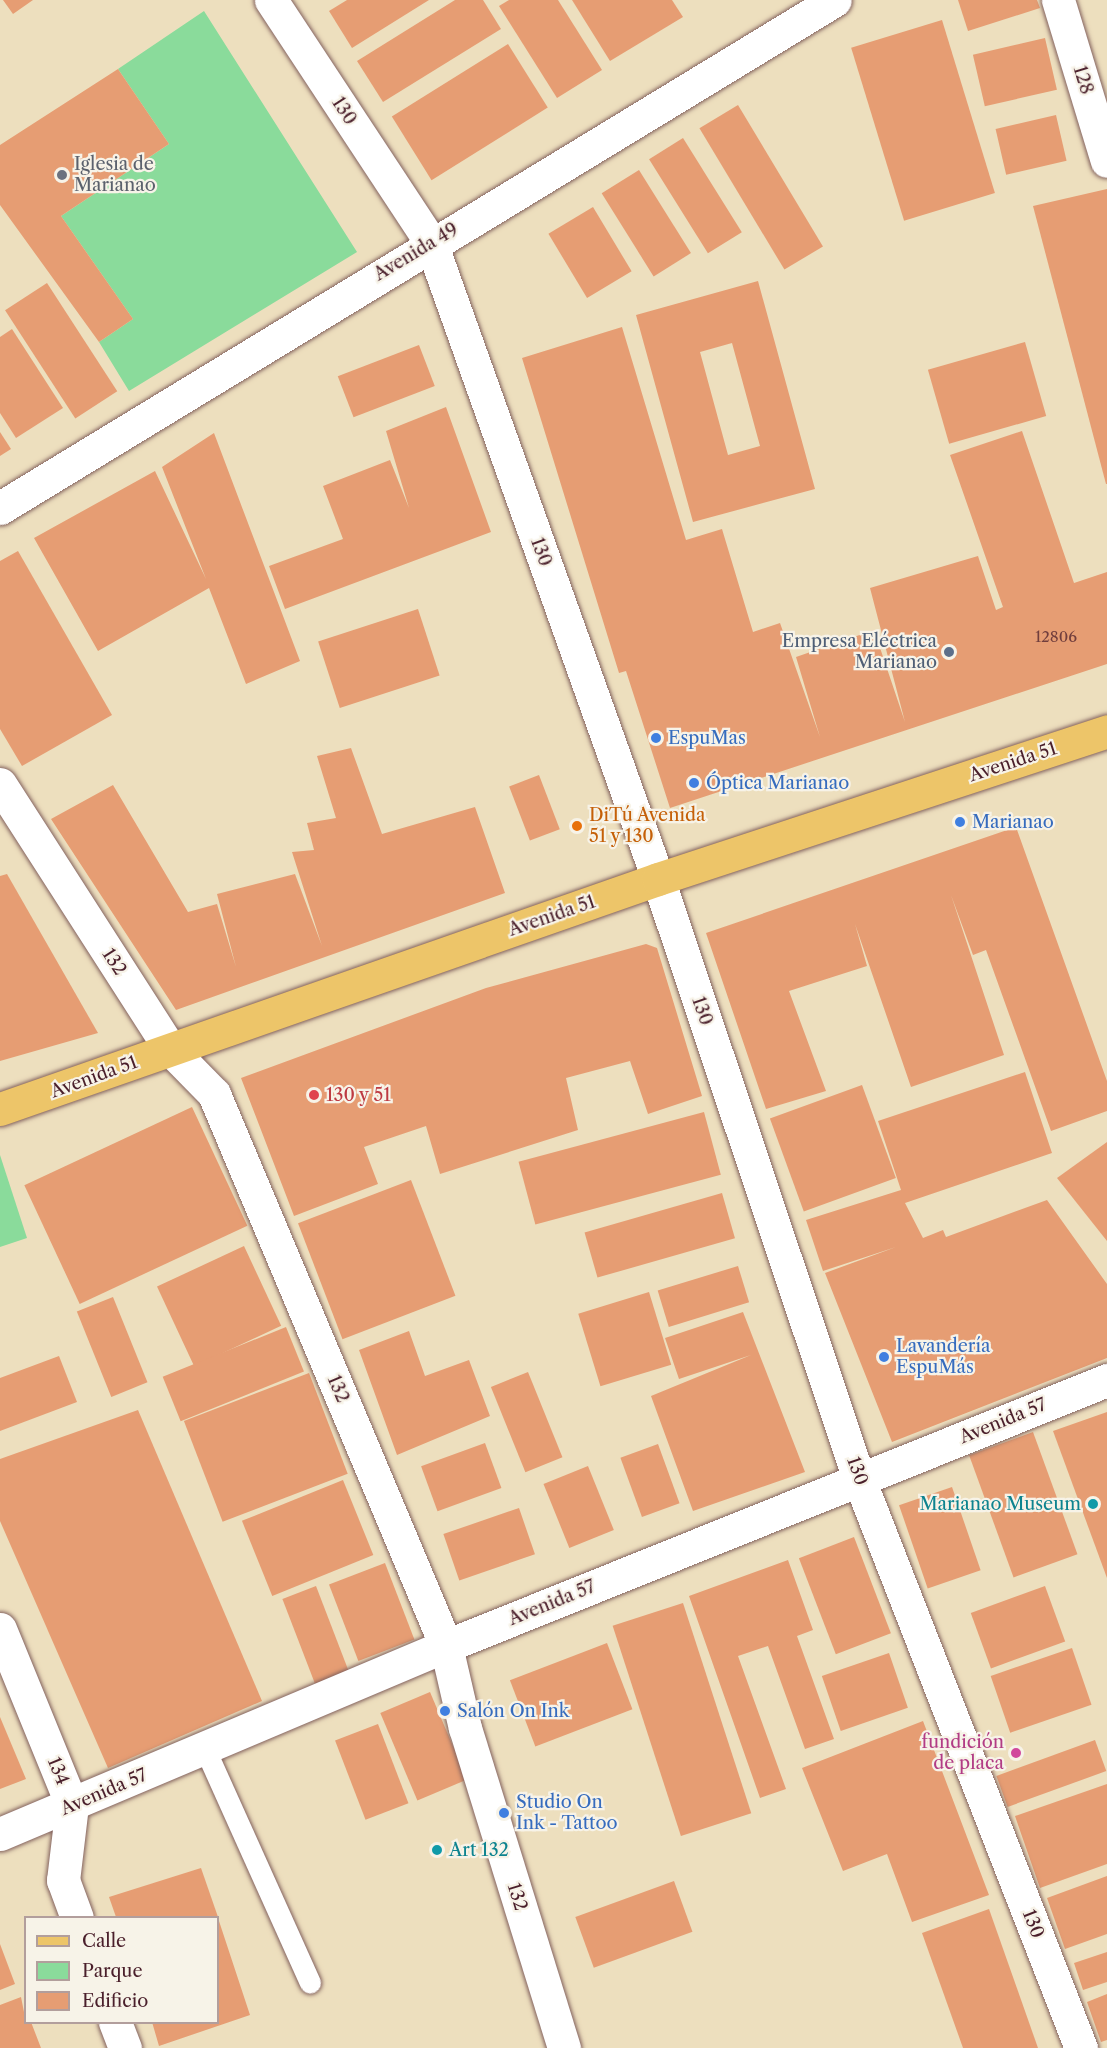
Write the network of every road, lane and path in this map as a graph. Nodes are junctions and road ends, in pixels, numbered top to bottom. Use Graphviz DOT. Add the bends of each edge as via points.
graph roads {
  1 [pos="271,0"];
  2 [pos="835,0"];
  3 [pos="1058,0"];
  4 [pos="1107,161"];
  5 [pos="431,243"];
  6 [pos="0,508"];
  7 [pos="1107,731"];
  8 [pos="0,784"];
  9 [pos="658,879"];
  10 [pos="170,1049"];
  11 [pos="0,1108"];
  12 [pos="1107,1380"];
  13 [pos="859,1479"];
  14 [pos="0,1629"];
  15 [pos="446,1646"];
  16 [pos="205,1749"];
  17 [pos="72,1805"];
  18 [pos="0,1834"];
  19 [pos="77,1916"];
  20 [pos="310,1983"];
  21 [pos="116,2024"];
  22 [pos="125,2048"];
  23 [pos="564,2048"];
  24 [pos="1082,2048"];
  1 -- 5 [label="street, 130"];
  2 -- 5 [label="street, Avenida 49"];
  3 -- 4 [label="street, 128"];
  5 -- 6 [label="street, Avenida 49"];
  5 -- 9 [label="street, 130"];
  7 -- 9 [label="main road, Avenida 51"];
  8 -- 10 [label="street, 132"];
  9 -- 10 [label="main road, Avenida 51"];
  9 -- 13 [label="street, 130"];
  10 -- 11 [label="main road, Avenida 51"];
  10 -- 15 [label="street, 132" via="214,1094"];
  12 -- 13 [label="street, Avenida 57"];
  13 -- 15 [label="street, Avenida 57"];
  13 -- 24 [label="street, 130"];
  14 -- 17 [label="street, 134"];
  15 -- 16 [label="street, Avenida 57"];
  15 -- 23 [label="street, 132"];
  16 -- 17 [label="street, Avenida 57"];
  16 -- 20 [label="lane"];
  17 -- 18 [label="street, Avenida 57"];
  17 -- 19 [label="street, 134" via="63,1880"];
  21 -- 22 [label="street"];
}
